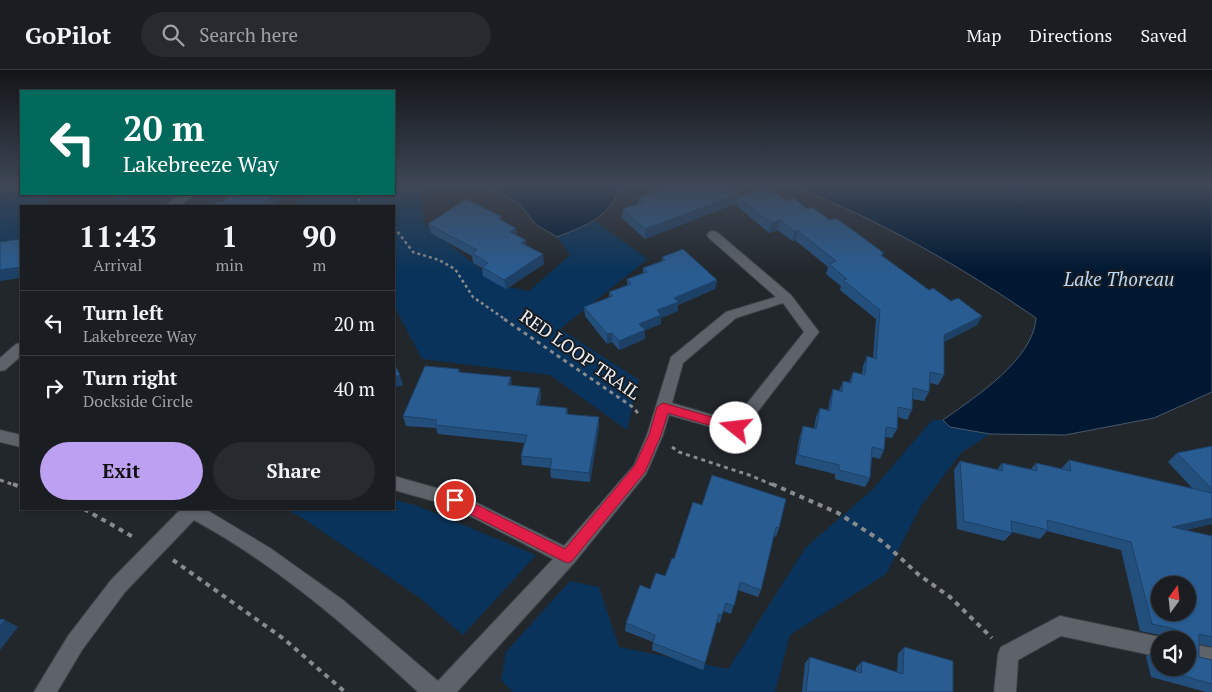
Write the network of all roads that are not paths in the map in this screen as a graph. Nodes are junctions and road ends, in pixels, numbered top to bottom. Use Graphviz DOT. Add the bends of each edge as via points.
graph roads {
  1 [pos="713,235"];
  2 [pos="786,298"];
  3 [pos="20,349"];
  4 [pos="0,366"];
  5 [pos="663,407"];
  6 [pos="0,436"];
  7 [pos="20,441"];
  8 [pos="395,483"];
  9 [pos="190,510"];
  10 [pos="568,557"];
  11 [pos="1151,645"];
  12 [pos="1196,655"];
  13 [pos="1212,658"];
  14 [pos="45,692"];
  15 [pos="434,692"];
  16 [pos="444,692"];
  17 [pos="1005,692"];
  1 -- 2 [label="street"];
  2 -- 5 [label="street" via="731,315 676,361"];
  2 -- 5 [label="street" via="812,332 736,428"];
  3 -- 4 [label="street"];
  5 -- 10 [label="street" via="640,468"];
  6 -- 7 [label="street"];
  8 -- 10 [label="street" via="455,500"];
  9 -- 14 [label="street" via="118,586 75,643"];
  9 -- 15 [label="street" via="248,543 314,589 379,641"];
  10 -- 16 [label="street"];
  11 -- 17 [label="street" via="1060,626 1008,654"];
  12 -- 13 [label="street"];
}
